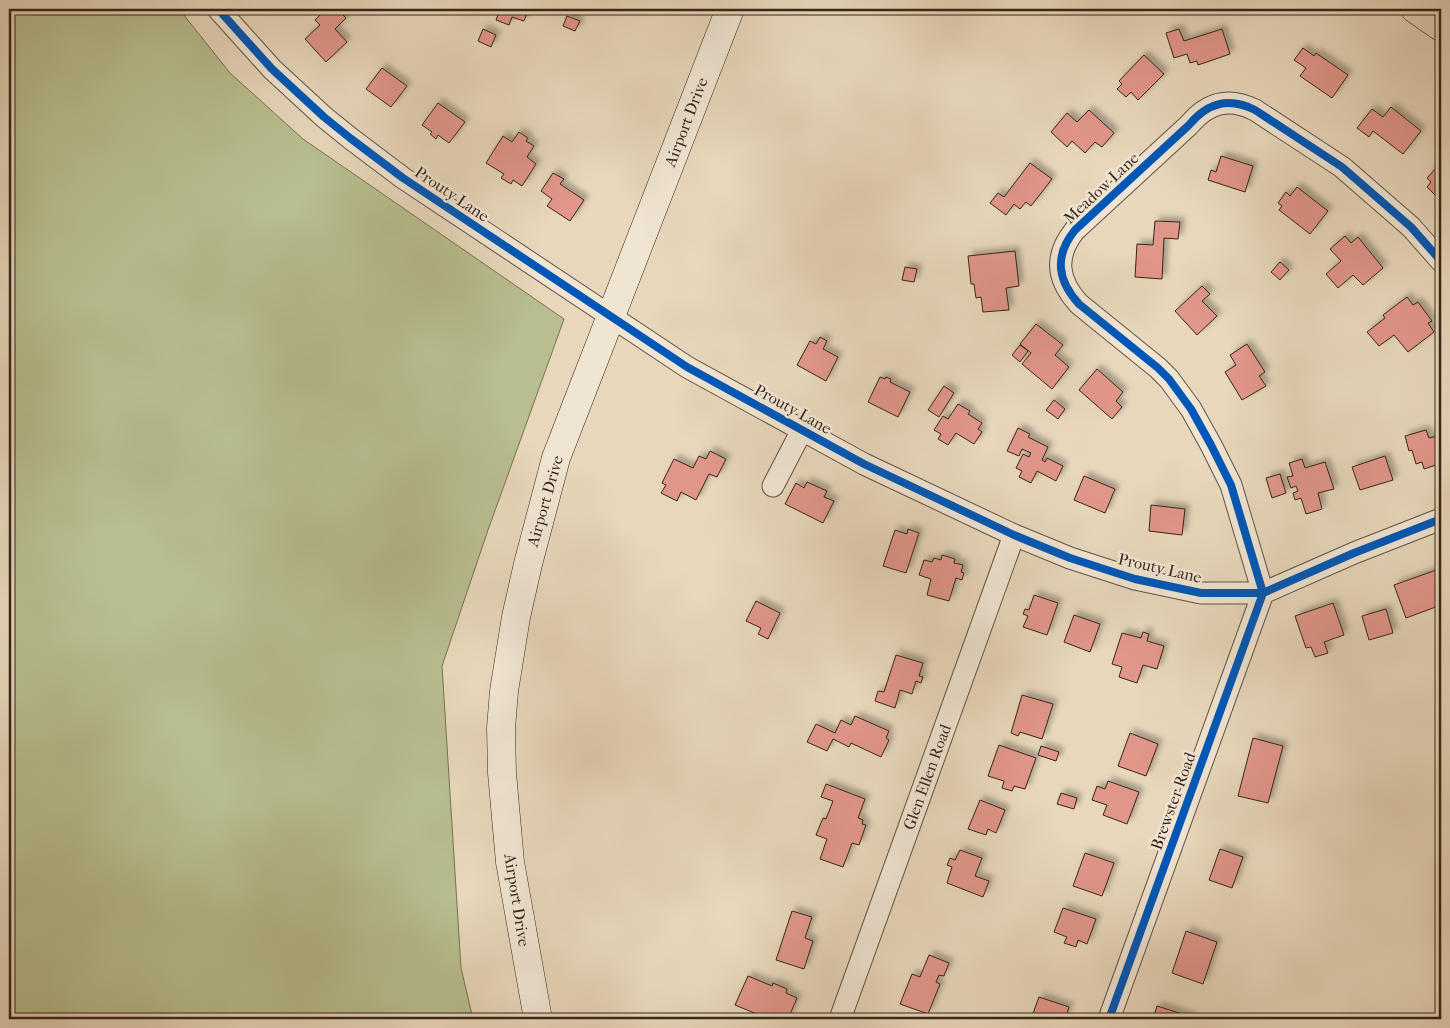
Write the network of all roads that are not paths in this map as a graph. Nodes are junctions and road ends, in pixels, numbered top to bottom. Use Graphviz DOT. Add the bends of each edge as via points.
graph roads {
  1 [pos="218,9"];
  2 [pos="730,9"];
  3 [pos="1415,9"];
  4 [pos="1441,27"];
  5 [pos="1441,261"];
  6 [pos="611,317"];
  7 [pos="802,430"];
  8 [pos="773,486"];
  9 [pos="1441,519"];
  10 [pos="1014,535"];
  11 [pos="1264,593"];
  12 [pos="538,1019"];
  13 [pos="840,1019"];
  14 [pos="1109,1019"];
  1 -- 6 [label="street, Prouty Lane" via="272,70 350,138 403,178"];
  2 -- 6 [label="main road, Airport Drive"];
  3 -- 4 [label="main road"];
  5 -- 11 [label="street, Meadow Lane" via="1411,227 1342,167 1255,110 1230,103 1201,112 1066,242 1061,268 1072,296 1169,379 1211,445 1231,485"];
  6 -- 7 [label="street, Prouty Lane" via="686,367"];
  6 -- 12 [label="main road, Airport Drive" via="556,458 526,572 504,691 502,773 510,862"];
  7 -- 8 [label="street"];
  7 -- 10 [label="street, Prouty Lane" via="864,464"];
  9 -- 11 [label="street, Prouty Lane"];
  10 -- 11 [label="street, Prouty Lane" via="1135,579 1201,593"];
  10 -- 13 [label="street, Glen Ellen Road"];
  11 -- 14 [label="street, Brewster Road"];
}
